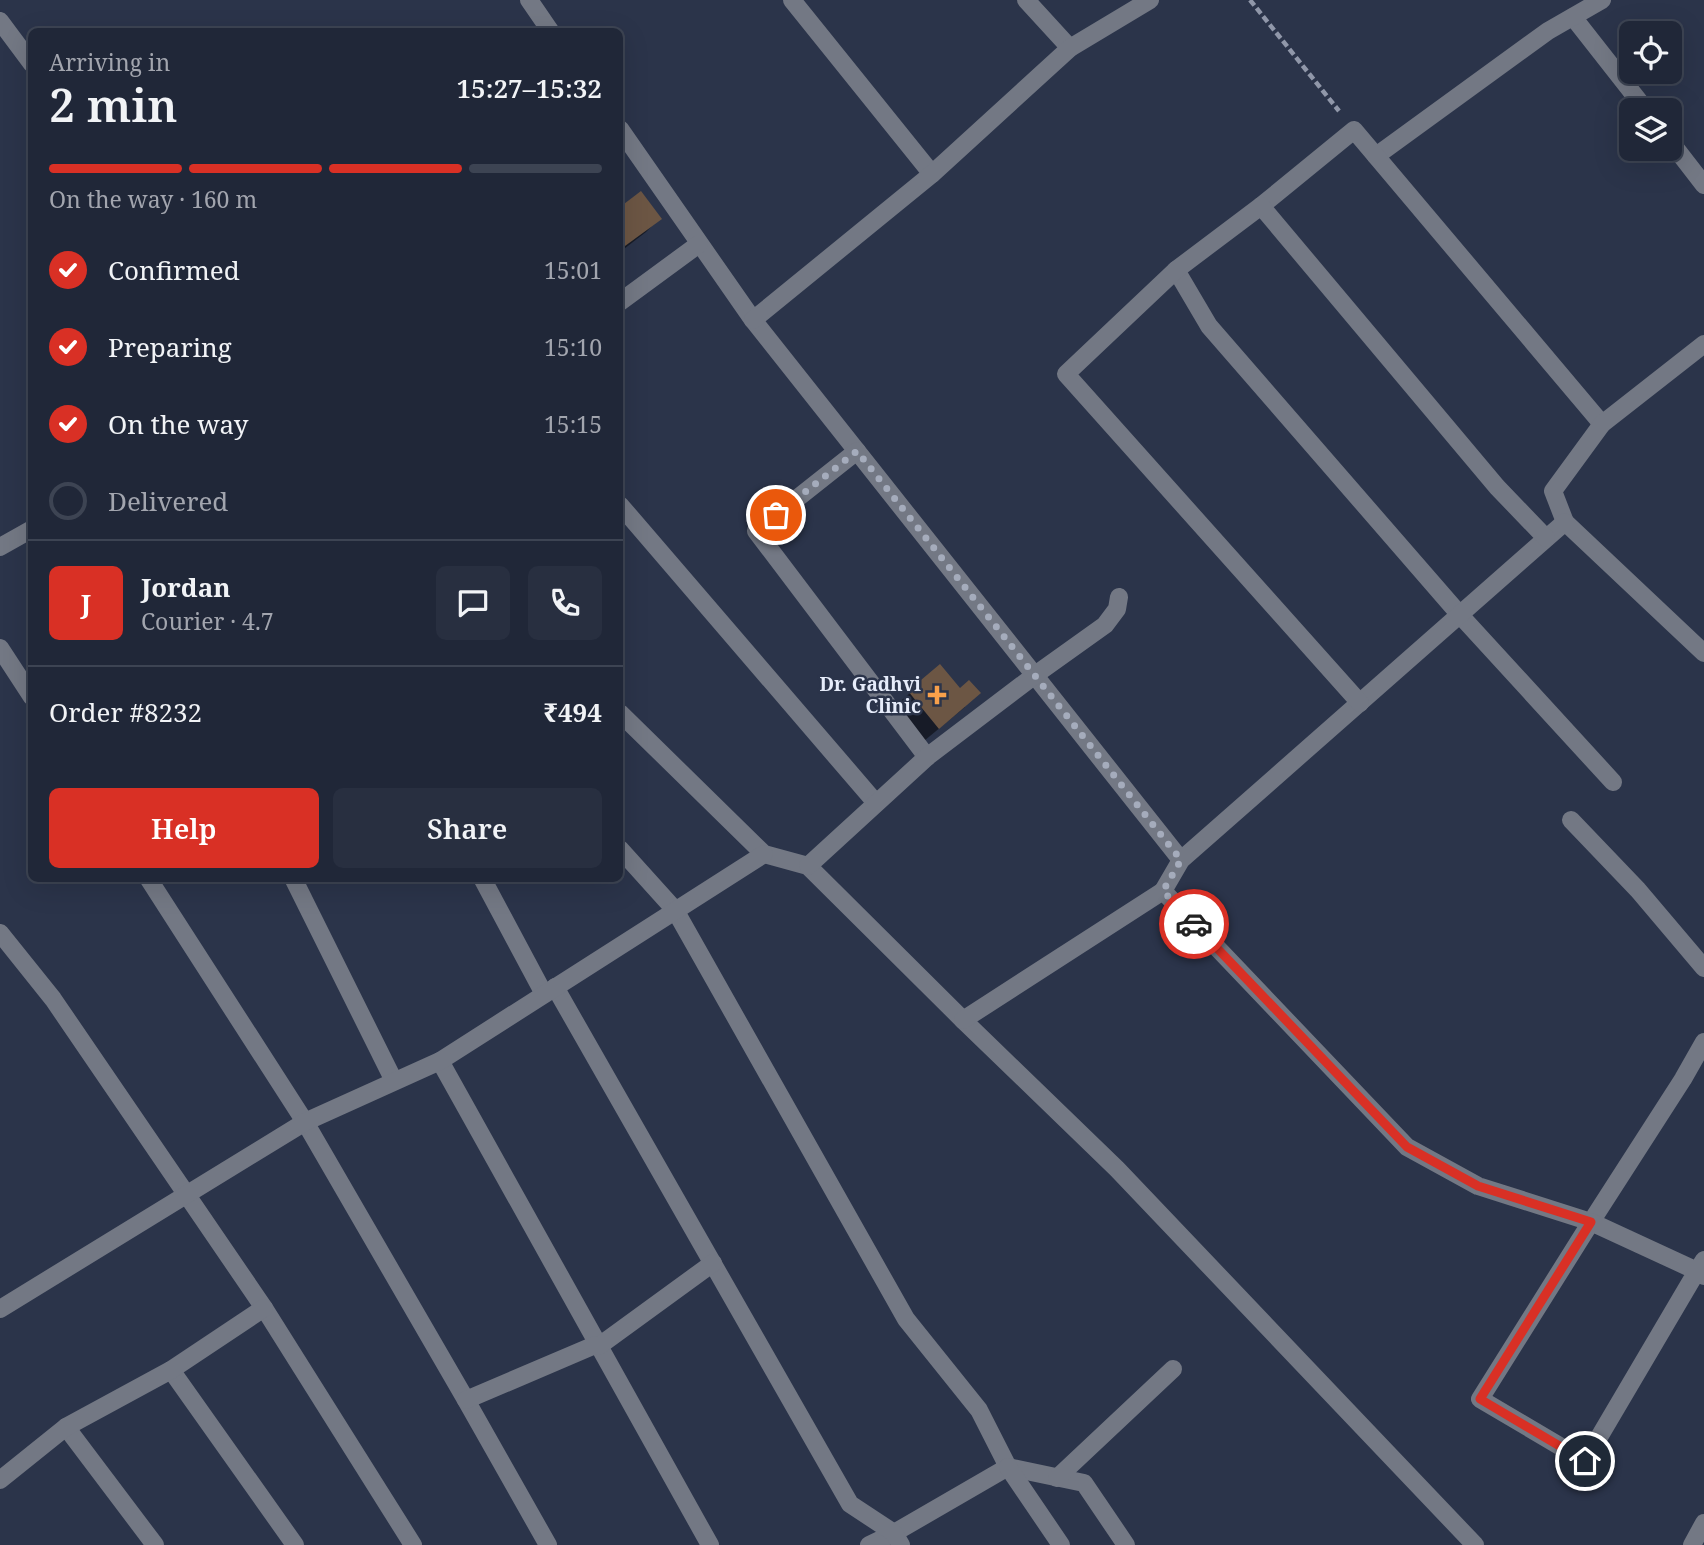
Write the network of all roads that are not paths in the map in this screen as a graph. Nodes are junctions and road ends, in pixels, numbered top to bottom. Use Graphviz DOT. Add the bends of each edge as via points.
graph roads {
  1 [pos="529,0"];
  2 [pos="792,0"];
  3 [pos="1026,0"];
  4 [pos="1150,0"];
  5 [pos="1602,0"];
  6 [pos="1573,17"];
  7 [pos="0,20"];
  8 [pos="548,28"];
  9 [pos="1070,48"];
  10 [pos="28,58"];
  11 [pos="1637,98"];
  12 [pos="623,133"];
  13 [pos="1376,156"];
  14 [pos="1682,157"];
  15 [pos="932,174"];
  16 [pos="1704,185"];
  17 [pos="1261,206"];
  18 [pos="699,244"];
  19 [pos="1176,270"];
  20 [pos="623,300"];
  21 [pos="753,320"];
  22 [pos="1704,344"];
  23 [pos="1602,424"];
  24 [pos="857,451"];
  25 [pos="623,508"];
  26 [pos="1565,522"];
  27 [pos="28,531"];
  28 [pos="1546,538"];
  29 [pos="0,547"];
  30 [pos="1119,597"];
  31 [pos="1460,615"];
  32 [pos="0,648"];
  33 [pos="1704,653"];
  34 [pos="1035,675"];
  35 [pos="28,691"];
  36 [pos="1360,703"];
  37 [pos="623,716"];
  38 [pos="927,757"];
  39 [pos="1613,782"];
  40 [pos="876,803"];
  41 [pos="1571,820"];
  42 [pos="623,852"];
  43 [pos="765,854"];
  44 [pos="1181,860"];
  45 [pos="808,866"];
  46 [pos="151,882"];
  47 [pos="295,882"];
  48 [pos="484,882"];
  49 [pos="1163,891"];
  50 [pos="675,910"];
  51 [pos="0,933"];
  52 [pos="1704,968"];
  53 [pos="549,991"];
  54 [pos="963,1020"];
  55 [pos="1704,1042"];
  56 [pos="439,1061"];
  57 [pos="394,1081"];
  58 [pos="305,1122"];
  59 [pos="186,1194"];
  60 [pos="1591,1222"];
  61 [pos="713,1263"];
  62 [pos="1702,1269"];
  63 [pos="1,1305"];
  64 [pos="264,1308"];
  65 [pos="599,1346"];
  66 [pos="1173,1369"];
  67 [pos="171,1370"];
  68 [pos="466,1400"];
  69 [pos="66,1427"];
  70 [pos="1008,1467"];
  71 [pos="1057,1478"];
  72 [pos="0,1480"];
  73 [pos="1704,1523"];
  74 [pos="897,1539"];
  75 [pos="155,1545"];
  76 [pos="295,1545"];
  77 [pos="413,1545"];
  78 [pos="548,1545"];
  79 [pos="710,1545"];
  80 [pos="869,1545"];
  81 [pos="1061,1545"];
  82 [pos="1126,1545"];
  83 [pos="1475,1545"];
  84 [pos="1692,1545"];
  1 -- 8 [label="street"];
  2 -- 15 [label="street"];
  3 -- 9 [label="street"];
  4 -- 9 [label="street"];
  5 -- 6 [label="street"];
  6 -- 11 [label="street"];
  6 -- 13 [label="street"];
  7 -- 10 [label="street"];
  9 -- 15 [label="street"];
  12 -- 18 [label="street"];
  13 -- 17 [label="street" via="1354,130"];
  13 -- 23 [label="street"];
  14 -- 16 [label="street"];
  15 -- 21 [label="street"];
  17 -- 19 [label="street"];
  17 -- 28 [label="street" via="1497,487"];
  18 -- 20 [label="street"];
  18 -- 21 [label="street"];
  19 -- 31 [label="street" via="1209,326"];
  19 -- 36 [label="street" via="1066,373"];
  21 -- 24 [label="street"];
  22 -- 23 [label="street"];
  23 -- 26 [label="street" via="1553,491"];
  24 -- 34 [label="street"];
  24 -- 38 [label="street" via="756,531"];
  25 -- 40 [label="street"];
  26 -- 28 [label="street"];
  26 -- 33 [label="street"];
  27 -- 29 [label="street"];
  28 -- 31 [label="street"];
  30 -- 34 [label="street" via="1118,609 1105,625"];
  31 -- 36 [label="street"];
  31 -- 39 [label="street"];
  32 -- 35 [label="street"];
  34 -- 38 [label="street"];
  34 -- 44 [label="street"];
  36 -- 44 [label="street"];
  37 -- 43 [label="street"];
  38 -- 40 [label="street"];
  40 -- 45 [label="street"];
  41 -- 52 [label="street"];
  42 -- 50 [label="street"];
  43 -- 45 [label="street"];
  43 -- 50 [label="street"];
  44 -- 49 [label="street"];
  45 -- 54 [label="street"];
  46 -- 58 [label="street"];
  47 -- 57 [label="street"];
  48 -- 53 [label="street"];
  49 -- 54 [label="street"];
  49 -- 60 [label="street" via="1407,1147 1478,1186"];
  50 -- 53 [label="street"];
  50 -- 70 [label="street" via="906,1319 979,1410"];
  51 -- 59 [label="street" via="53,999"];
  53 -- 56 [label="street"];
  53 -- 61 [label="street"];
  54 -- 83 [label="street" via="1117,1169"];
  55 -- 60 [label="street"];
  56 -- 57 [label="street"];
  56 -- 65 [label="street"];
  57 -- 58 [label="street"];
  58 -- 59 [label="street"];
  58 -- 68 [label="street"];
  59 -- 63 [label="street"];
  59 -- 64 [label="street"];
  60 -- 62 [label="street"];
  60 -- 62 [label="street" via="1480,1399 1585,1461"];
  61 -- 65 [label="street"];
  61 -- 74 [label="street" via="850,1504"];
  64 -- 67 [label="street"];
  64 -- 77 [label="street"];
  65 -- 68 [label="street"];
  65 -- 79 [label="street"];
  66 -- 71 [label="street"];
  67 -- 69 [label="street"];
  67 -- 76 [label="street"];
  68 -- 78 [label="street"];
  69 -- 72 [label="street"];
  69 -- 75 [label="street"];
  70 -- 71 [label="street"];
  70 -- 74 [label="street"];
  70 -- 81 [label="street"];
  71 -- 82 [label="street" via="1084,1483"];
  73 -- 84 [label="street"];
  74 -- 80 [label="street"];
}
